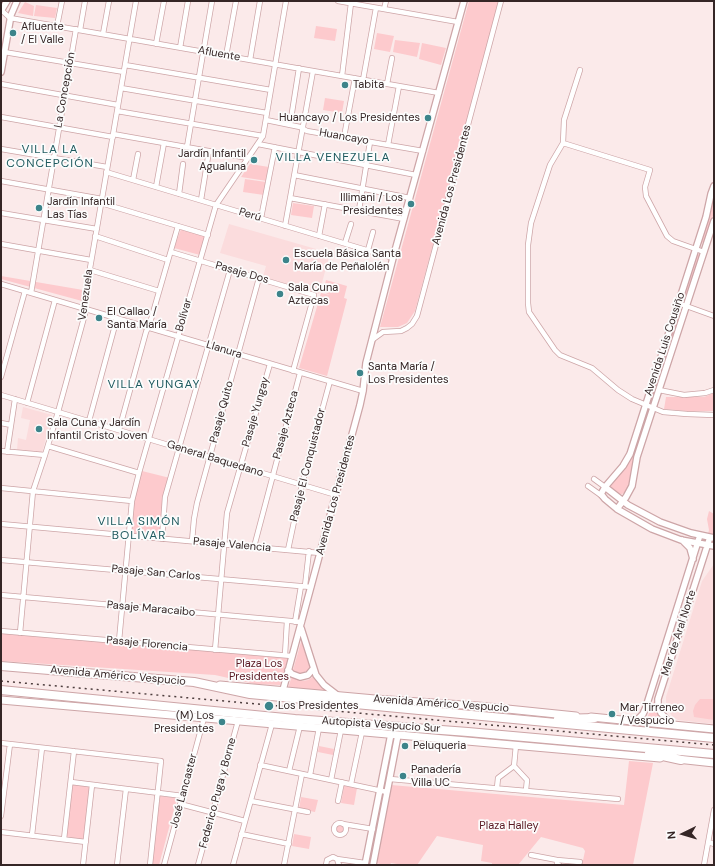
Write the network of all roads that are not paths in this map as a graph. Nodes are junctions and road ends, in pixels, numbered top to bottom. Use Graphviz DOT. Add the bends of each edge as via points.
graph roads {
  1 [pos="7,1"];
  2 [pos="17,1"];
  3 [pos="85,1"];
  4 [pos="109,1"];
  5 [pos="136,1"];
  6 [pos="164,1"];
  7 [pos="188,1"];
  8 [pos="212,1"];
  9 [pos="236,1"];
  10 [pos="260,1"];
  11 [pos="286,1"];
  12 [pos="338,1"];
  13 [pos="386,1"];
  14 [pos="464,1"];
  15 [pos="501,1"];
  16 [pos="60,2"];
  17 [pos="354,3"];
  18 [pos="376,8"];
  19 [pos="384,9"];
  20 [pos="1,11"];
  21 [pos="10,18"];
  22 [pos="458,22"];
  23 [pos="57,26"];
  24 [pos="78,30"];
  25 [pos="103,34"];
  26 [pos="129,39"];
  27 [pos="156,44"];
  28 [pos="180,48"];
  29 [pos="4,52"];
  30 [pos="203,52"];
  31 [pos="226,56"];
  32 [pos="392,58"];
  33 [pos="250,60"];
  34 [pos="70,63"];
  35 [pos="275,64"];
  36 [pos="125,65"];
  37 [pos="299,68"];
  38 [pos="580,70"];
  39 [pos="313,71"];
  40 [pos="1,72"];
  41 [pos="124,72"];
  42 [pos="342,76"];
  43 [pos="199,78"];
  44 [pos="356,78"];
  45 [pos="363,80"];
  46 [pos="1,84"];
  47 [pos="387,84"];
  48 [pos="399,86"];
  49 [pos="121,88"];
  50 [pos="271,90"];
  51 [pos="439,93"];
  52 [pos="64,95"];
  53 [pos="195,101"];
  54 [pos="118,105"];
  55 [pos="117,111"];
  56 [pos="267,113"];
  57 [pos="1,117"];
  58 [pos="266,120"];
  59 [pos="191,124"];
  60 [pos="290,125"];
  61 [pos="59,127"];
  62 [pos="302,129"];
  63 [pos="113,135"];
  64 [pos="263,136"];
  65 [pos="344,137"];
  66 [pos="370,142"];
  67 [pos="164,143"];
  68 [pos="563,143"];
  69 [pos="258,144"];
  70 [pos="388,145"];
  71 [pos="187,147"];
  72 [pos="275,147"];
  73 [pos="1,149"];
  74 [pos="209,151"];
  75 [pos="423,151"];
  76 [pos="298,152"];
  77 [pos="138,154"];
  78 [pos="54,158"];
  79 [pos="248,158"];
  80 [pos="183,164"];
  81 [pos="366,165"];
  82 [pos="107,170"];
  83 [pos="294,175"];
  84 [pos="416,175"];
  85 [pos="133,180"];
  86 [pos="1,181"];
  87 [pos="714,186"];
  88 [pos="156,187"];
  89 [pos="48,189"];
  90 [pos="363,189"];
  91 [pos="179,194"];
  92 [pos="290,198"];
  93 [pos="410,198"];
  94 [pos="201,200"];
  95 [pos="101,201"];
  96 [pos="325,204"];
  97 [pos="216,205"];
  98 [pos="359,210"];
  99 [pos="1,213"];
  100 [pos="261,218"];
  101 [pos="404,219"];
  102 [pos="43,220"];
  103 [pos="714,221"];
  104 [pos="350,224"];
  105 [pos="178,226"];
  106 [pos="285,226"];
  107 [pos="97,229"];
  108 [pos="373,232"];
  109 [pos="208,235"];
  110 [pos="95,236"];
  111 [pos="319,236"];
  112 [pos="1,244"];
  113 [pos="345,244"];
  114 [pos="696,249"];
  115 [pos="368,250"];
  116 [pos="38,251"];
  117 [pos="171,252"];
  118 [pos="704,252"];
  119 [pos="394,258"];
  120 [pos="91,260"];
  121 [pos="168,260"];
  122 [pos="200,261"];
  123 [pos="90,270"];
  124 [pos="230,270"];
  125 [pos="259,278"];
  126 [pos="1,284"];
  127 [pos="25,291"];
  128 [pos="159,291"];
  129 [pos="31,292"];
  130 [pos="55,300"];
  131 [pos="678,304"];
  132 [pos="687,306"];
  133 [pos="84,308"];
  134 [pos="714,316"];
  135 [pos="117,318"];
  136 [pos="148,327"];
  137 [pos="178,336"];
  138 [pos="372,340"];
  139 [pos="208,345"];
  140 [pos="238,354"];
  141 [pos="270,364"];
  142 [pos="294,371"];
  143 [pos="300,373"];
  144 [pos="1,377"];
  145 [pos="330,382"];
  146 [pos="659,390"];
  147 [pos="714,390"];
  148 [pos="363,391"];
  149 [pos="1,395"];
  150 [pos="15,399"];
  151 [pos="27,403"];
  152 [pos="645,405"];
  153 [pos="653,408"];
  154 [pos="58,412"];
  155 [pos="714,415"];
  156 [pos="89,421"];
  157 [pos="1,423"];
  158 [pos="11,425"];
  159 [pos="638,429"];
  160 [pos="118,430"];
  161 [pos="646,432"];
  162 [pos="149,439"];
  163 [pos="48,446"];
  164 [pos="180,448"];
  165 [pos="1,451"];
  166 [pos="7,452"];
  167 [pos="45,455"];
  168 [pos="210,457"];
  169 [pos="241,466"];
  170 [pos="138,473"];
  171 [pos="273,476"];
  172 [pos="594,479"];
  173 [pos="302,484"];
  174 [pos="588,486"];
  175 [pos="605,487"];
  176 [pos="1,488"];
  177 [pos="33,491"];
  178 [pos="336,495"];
  179 [pos="602,495"];
  180 [pos="132,501"];
  181 [pos="624,501"];
  182 [pos="617,509"];
  183 [pos="1,524"];
  184 [pos="29,527"];
  185 [pos="700,535"];
  186 [pos="128,536"];
  187 [pos="712,537"];
  188 [pos="162,538"];
  189 [pos="681,540"];
  190 [pos="192,541"];
  191 [pos="698,543"];
  192 [pos="224,544"];
  193 [pos="707,545"];
  194 [pos="714,546"];
  195 [pos="254,547"];
  196 [pos="288,550"];
  197 [pos="309,552"];
  198 [pos="320,553"];
  199 [pos="1,560"];
  200 [pos="26,562"];
  201 [pos="693,562"];
  202 [pos="125,571"];
  203 [pos="221,579"];
  204 [pos="306,586"];
  205 [pos="1,596"];
  206 [pos="23,597"];
  207 [pos="122,606"];
  208 [pos="218,615"];
  209 [pos="287,621"];
  210 [pos="299,623"];
  211 [pos="671,630"];
  212 [pos="1,631"];
  213 [pos="679,632"];
  214 [pos="20,633"];
  215 [pos="119,641"];
  216 [pos="215,650"];
  217 [pos="285,656"];
  218 [pos="292,656"];
  219 [pos="1,666"];
  220 [pos="313,669"];
  221 [pos="288,670"];
  222 [pos="194,682"];
  223 [pos="653,684"];
  224 [pos="661,688"];
  225 [pos="1,690"];
  226 [pos="283,690"];
  227 [pos="56,695"];
  228 [pos="337,695"];
  229 [pos="1,696"];
  230 [pos="1,700"];
  231 [pos="204,718"];
  232 [pos="595,718"];
  233 [pos="238,720"];
  234 [pos="525,721"];
  235 [pos="635,722"];
  236 [pos="272,724"];
  237 [pos="300,726"];
  238 [pos="672,726"];
  239 [pos="319,728"];
  240 [pos="714,728"];
  241 [pos="341,730"];
  242 [pos="362,732"];
  243 [pos="390,734"];
  244 [pos="398,735"];
  245 [pos="714,738"];
  246 [pos="1,743"];
  247 [pos="10,744"];
  248 [pos="516,745"];
  249 [pos="621,746"];
  250 [pos="42,748"];
  251 [pos="74,751"];
  252 [pos="714,754"];
  253 [pos="681,760"];
  254 [pos="714,763"];
  255 [pos="260,765"];
  256 [pos="514,766"];
  257 [pos="290,771"];
  258 [pos="302,774"];
  259 [pos="4,775"];
  260 [pos="310,776"];
  261 [pos="390,779"];
  262 [pos="330,780"];
  263 [pos="71,782"];
  264 [pos="342,782"];
  265 [pos="351,784"];
  266 [pos="92,785"];
  267 [pos="497,788"];
  268 [pos="126,789"];
  269 [pos="380,790"];
  270 [pos="526,790"];
  271 [pos="387,792"];
  272 [pos="158,793"];
  273 [pos="182,796"];
  274 [pos="618,799"];
  275 [pos="251,801"];
  276 [pos="338,801"];
  277 [pos="180,804"];
  278 [pos="2,806"];
  279 [pos="295,810"];
  280 [pos="714,810"];
  281 [pos="213,812"];
  282 [pos="308,812"];
  283 [pos="1,816"];
  284 [pos="245,821"];
  285 [pos="342,824"];
  286 [pos="373,829"];
  287 [pos="1,832"];
  288 [pos="242,834"];
  289 [pos="32,835"];
  290 [pos="64,839"];
  291 [pos="86,842"];
  292 [pos="708,842"];
  293 [pos="289,844"];
  294 [pos="714,844"];
  295 [pos="531,855"];
  296 [pos="337,859"];
  297 [pos="580,862"];
  298 [pos="557,863"];
  299 [pos="365,864"];
  300 [pos="83,865"];
  301 [pos="117,865"];
  302 [pos="150,865"];
  303 [pos="164,865"];
  304 [pos="198,865"];
  305 [pos="233,865"];
  306 [pos="284,865"];
  307 [pos="326,865"];
  308 [pos="339,865"];
  309 [pos="374,865"];
  310 [pos="704,865"];
  1 -- 20 [label="street"];
  2 -- 21 [label="street"];
  3 -- 24 [label="street, La Concepción"];
  4 -- 25 [label="street"];
  5 -- 26 [label="street, Venezuela"];
  6 -- 27 [label="street"];
  7 -- 28 [label="street"];
  8 -- 30 [label="street"];
  9 -- 31 [label="street"];
  10 -- 33 [label="street"];
  11 -- 35 [label="street, Bolívar"];
  12 -- 17 [label="street"];
  13 -- 19 [label="street"];
  14 -- 22 [label="street, Avenida Los Presidentes"];
  15 -- 138 [label="street, Avenida Los Presidentes" via="417,316 407,328 383,332"];
  16 -- 23 [label="street"];
  17 -- 18 [label="street"];
  17 -- 42 [label="street"];
  18 -- 19 [label="street"];
  18 -- 45 [label="street"];
  19 -- 22 [label="street"];
  20 -- 21 [label="street"];
  21 -- 23 [label="street, Afluente"];
  21 -- 29 [label="street"];
  22 -- 51 [label="street, Avenida Los Presidentes"];
  23 -- 24 [label="street, Afluente"];
  24 -- 25 [label="street, Afluente"];
  24 -- 34 [label="street, La Concepción"];
  25 -- 26 [label="street, Afluente"];
  26 -- 27 [label="street, Afluente"];
  26 -- 36 [label="street, Venezuela"];
  27 -- 28 [label="street, Afluente"];
  28 -- 30 [label="street, Afluente"];
  29 -- 34 [label="street"];
  29 -- 40 [label="street"];
  30 -- 31 [label="street, Afluente"];
  30 -- 43 [label="street"];
  31 -- 33 [label="street, Afluente"];
  32 -- 47 [label="street"];
  33 -- 35 [label="street, Afluente"];
  34 -- 41 [label="street"];
  34 -- 52 [label="street, La Concepción"];
  35 -- 37 [label="street, Afluente"];
  35 -- 50 [label="street, Bolívar"];
  36 -- 41 [label="street, Venezuela"];
  36 -- 43 [label="street"];
  37 -- 39 [label="street, Afluente"];
  37 -- 60 [label="street"];
  38 -- 68 [label="street" via="564,120"];
  39 -- 42 [label="street, Afluente"];
  39 -- 62 [label="street"];
  41 -- 49 [label="street, Venezuela"];
  42 -- 44 [label="street, Afluente"];
  43 -- 50 [label="street"];
  43 -- 53 [label="street"];
  44 -- 45 [label="street, Afluente"];
  44 -- 65 [label="street"];
  45 -- 47 [label="street, Afluente"];
  46 -- 52 [label="street"];
  47 -- 48 [label="street, Afluente"];
  48 -- 51 [label="street, Afluente"];
  48 -- 70 [label="street"];
  49 -- 53 [label="street"];
  49 -- 54 [label="street, Venezuela"];
  50 -- 56 [label="street, Bolívar"];
  51 -- 75 [label="street, Avenida Los Presidentes"];
  52 -- 54 [label="street"];
  52 -- 61 [label="street, La Concepción"];
  53 -- 56 [label="street"];
  53 -- 59 [label="street"];
  54 -- 55 [label="street, Venezuela"];
  55 -- 59 [label="street"];
  55 -- 63 [label="street, Venezuela"];
  56 -- 58 [label="street, Bolívar"];
  57 -- 61 [label="street"];
  58 -- 60 [label="street, Huancayo"];
  58 -- 64 [label="street, Bolívar"];
  59 -- 64 [label="street"];
  59 -- 71 [label="street"];
  60 -- 62 [label="street, Huancayo"];
  61 -- 63 [label="street"];
  61 -- 78 [label="street, La Concepción"];
  62 -- 65 [label="street, Huancayo"];
  62 -- 76 [label="street"];
  63 -- 67 [label="street"];
  63 -- 82 [label="street, Venezuela"];
  64 -- 69 [label="street, Bolívar"];
  65 -- 66 [label="street, Huancayo"];
  66 -- 70 [label="street, Huancayo"];
  66 -- 81 [label="street"];
  67 -- 71 [label="street"];
  67 -- 88 [label="street"];
  68 -- 114 [label="street" via="650,170 645,187 646,196 667,236 673,241"];
  68 -- 152 [label="street" via="550,165 532,223 528,245 528,309 557,352 592,368 626,396"];
  69 -- 72 [label="street"];
  69 -- 79 [label="street, Bolívar"];
  70 -- 75 [label="street, Huancayo"];
  71 -- 74 [label="street"];
  72 -- 76 [label="street"];
  72 -- 100 [label="street"];
  73 -- 78 [label="street, Perú"];
  74 -- 79 [label="street"];
  74 -- 94 [label="street"];
  75 -- 84 [label="street, Avenida Los Presidentes"];
  76 -- 81 [label="street"];
  76 -- 83 [label="street"];
  77 -- 85 [label="street"];
  78 -- 82 [label="street, Perú"];
  78 -- 89 [label="street, La Concepción"];
  79 -- 97 [label="street, Bolívar"];
  80 -- 91 [label="street"];
  81 -- 84 [label="street"];
  81 -- 90 [label="street"];
  82 -- 85 [label="street, Perú"];
  82 -- 95 [label="street, Venezuela"];
  83 -- 90 [label="street"];
  83 -- 92 [label="street"];
  84 -- 93 [label="street, Avenida Los Presidentes"];
  85 -- 88 [label="street, Perú"];
  86 -- 89 [label="street"];
  87 -- 114 [label="street, Avenida Luis Cousiño"];
  88 -- 91 [label="street, Perú"];
  89 -- 95 [label="street"];
  89 -- 102 [label="street, La Concepción"];
  90 -- 93 [label="street"];
  90 -- 98 [label="street"];
  91 -- 94 [label="street, Perú"];
  92 -- 96 [label="street"];
  92 -- 106 [label="street"];
  93 -- 101 [label="street, Avenida Los Presidentes"];
  94 -- 97 [label="street, Perú"];
  95 -- 105 [label="street"];
  95 -- 107 [label="street, Venezuela"];
  96 -- 98 [label="street"];
  96 -- 111 [label="street"];
  97 -- 100 [label="street, Perú"];
  97 -- 109 [label="street, Bolívar"];
  98 -- 101 [label="street"];
  99 -- 102 [label="street"];
  100 -- 106 [label="street, Perú"];
  101 -- 119 [label="street, Avenida Los Presidentes"];
  102 -- 107 [label="street"];
  102 -- 116 [label="street, La Concepción"];
  103 -- 118 [label="street, Avenida Luis Cousiño"];
  104 -- 113 [label="street"];
  105 -- 109 [label="street"];
  105 -- 117 [label="street"];
  106 -- 111 [label="street, Perú"];
  107 -- 110 [label="street, Venezuela"];
  108 -- 115 [label="street"];
  109 -- 122 [label="street, Bolívar"];
  110 -- 120 [label="street, Venezuela"];
  110 -- 121 [label="street"];
  111 -- 113 [label="street, Perú"];
  112 -- 116 [label="street"];
  113 -- 115 [label="street, Perú"];
  114 -- 118 [label="street"];
  114 -- 131 [label="street, Avenida Luis Cousiño"];
  115 -- 119 [label="street, Perú"];
  116 -- 120 [label="street"];
  116 -- 129 [label="street, La Concepción"];
  117 -- 121 [label="street"];
  117 -- 122 [label="street, Pasaje Dos"];
  118 -- 132 [label="street, Avenida Luis Cousiño"];
  119 -- 138 [label="street, Avenida Los Presidentes"];
  120 -- 123 [label="street, Venezuela"];
  121 -- 128 [label="street"];
  122 -- 124 [label="street, Pasaje Dos"];
  122 -- 137 [label="street, Bolívar"];
  123 -- 128 [label="street"];
  123 -- 133 [label="street, Venezuela"];
  124 -- 125 [label="street, Pasaje Dos"];
  124 -- 139 [label="street"];
  125 -- 140 [label="street, Pasaje Quito"];
  125 -- 142 [label="street, Pasaje Dos" via="314,294"];
  126 -- 127 [label="street, Llanura"];
  127 -- 129 [label="street, Llanura"];
  127 -- 144 [label="street"];
  128 -- 136 [label="street"];
  129 -- 130 [label="street, Llanura"];
  130 -- 133 [label="street, Llanura"];
  130 -- 151 [label="street"];
  131 -- 132 [label="street"];
  131 -- 152 [label="street, Avenida Luis Cousiño"];
  132 -- 134 [label="street"];
  132 -- 146 [label="street, Avenida Luis Cousiño"];
  133 -- 135 [label="street, Llanura"];
  133 -- 154 [label="street, Venezuela" via="85,314"];
  135 -- 136 [label="street, Llanura"];
  135 -- 156 [label="street"];
  136 -- 137 [label="street, Llanura"];
  136 -- 160 [label="street"];
  137 -- 139 [label="street, Llanura"];
  137 -- 162 [label="street, Bolívar"];
  138 -- 148 [label="street, Avenida Los Presidentes" via="365,367"];
  139 -- 140 [label="street, Llanura"];
  139 -- 164 [label="street"];
  140 -- 141 [label="street, Llanura"];
  140 -- 168 [label="street, Pasaje Quito"];
  141 -- 142 [label="street, Llanura"];
  141 -- 169 [label="street, Pasaje Yungay"];
  142 -- 143 [label="street, Llanura"];
  143 -- 145 [label="street, Llanura"];
  143 -- 171 [label="street, Pasaje Azteca"];
  145 -- 148 [label="street, Llanura"];
  145 -- 173 [label="street, Pasaje El Conquistador"];
  146 -- 147 [label="street" via="684,395"];
  146 -- 153 [label="street, Avenida Luis Cousiño"];
  148 -- 178 [label="street, Avenida Los Presidentes"];
  149 -- 150 [label="street, General Baquedano"];
  150 -- 151 [label="street, General Baquedano"];
  150 -- 158 [label="street"];
  151 -- 154 [label="street, General Baquedano"];
  152 -- 153 [label="street"];
  152 -- 159 [label="street, Avenida Luis Cousiño"];
  153 -- 155 [label="street" via="678,414"];
  153 -- 161 [label="street, Avenida Luis Cousiño"];
  154 -- 156 [label="street, General Baquedano"];
  154 -- 163 [label="street, Venezuela"];
  156 -- 160 [label="street, General Baquedano"];
  157 -- 158 [label="street"];
  158 -- 166 [label="street"];
  159 -- 161 [label="street"];
  159 -- 175 [label="street, Avenida Luis Cousiño" via="626,462"];
  160 -- 162 [label="street, General Baquedano"];
  161 -- 181 [label="street, Avenida Luis Cousiño" via="636,462 632,486"];
  162 -- 164 [label="street, General Baquedano"];
  162 -- 170 [label="street, Bolívar"];
  163 -- 167 [label="street, Venezuela"];
  163 -- 170 [label="street"];
  164 -- 168 [label="street, General Baquedano"];
  164 -- 188 [label="street" via="165,497"];
  165 -- 166 [label="street"];
  166 -- 167 [label="street"];
  167 -- 177 [label="street, Venezuela"];
  168 -- 169 [label="street, General Baquedano"];
  168 -- 190 [label="street, Pasaje Quito" via="196,508"];
  169 -- 171 [label="street, General Baquedano"];
  169 -- 192 [label="street, Pasaje Yungay" via="227,513"];
  170 -- 180 [label="street, Bolívar"];
  171 -- 173 [label="street, General Baquedano"];
  171 -- 195 [label="street, Pasaje Azteca"];
  172 -- 175 [label="street"];
  173 -- 178 [label="street, General Baquedano"];
  173 -- 196 [label="street, Pasaje El Conquistador"];
  174 -- 179 [label="street"];
  175 -- 179 [label="street, Avenida Luis Cousiño"];
  175 -- 181 [label="street"];
  176 -- 177 [label="street"];
  177 -- 180 [label="street"];
  177 -- 184 [label="street, Venezuela"];
  178 -- 198 [label="street, Avenida Los Presidentes"];
  179 -- 182 [label="street"];
  180 -- 186 [label="street, Bolívar"];
  181 -- 182 [label="street, Avenida Luis Cousiño"];
  181 -- 185 [label="street" via="660,522"];
  182 -- 189 [label="street" via="652,529"];
  183 -- 184 [label="street, Pasaje Valencia"];
  184 -- 186 [label="street, Pasaje Valencia"];
  184 -- 200 [label="street, Venezuela"];
  185 -- 187 [label="street"];
  185 -- 191 [label="street, Mar de Aral Norte"];
  186 -- 188 [label="street, Pasaje Valencia"];
  186 -- 202 [label="street, Bolívar"];
  187 -- 193 [label="street, Mar de Aral Norte"];
  188 -- 190 [label="street, Pasaje Valencia"];
  189 -- 191 [label="street"];
  189 -- 201 [label="street" via="690,548"];
  190 -- 192 [label="street, Pasaje Valencia"];
  191 -- 193 [label="street"];
  191 -- 201 [label="street, Mar de Aral Norte"];
  192 -- 195 [label="street, Pasaje Valencia"];
  192 -- 203 [label="street, Pasaje Yungay"];
  193 -- 194 [label="street"];
  193 -- 213 [label="street, Mar de Aral Norte"];
  195 -- 196 [label="street, Pasaje Valencia"];
  196 -- 197 [label="street, Pasaje Valencia"];
  197 -- 198 [label="street, Pasaje Valencia"];
  197 -- 204 [label="street"];
  198 -- 204 [label="street, Avenida Los Presidentes"];
  199 -- 200 [label="street, Pasaje San Carlos"];
  200 -- 202 [label="street, Pasaje San Carlos"];
  200 -- 206 [label="street, Venezuela"];
  201 -- 211 [label="street, Mar de Aral Norte"];
  202 -- 203 [label="street, Pasaje San Carlos"];
  202 -- 207 [label="street, Bolívar"];
  203 -- 204 [label="street, Pasaje San Carlos"];
  203 -- 208 [label="street, Pasaje Yungay"];
  204 -- 210 [label="street, Avenida Los Presidentes"];
  204 -- 210 [label="street"];
  205 -- 206 [label="street, Pasaje Maracaibo"];
  206 -- 207 [label="street, Pasaje Maracaibo"];
  206 -- 214 [label="street, Venezuela"];
  207 -- 208 [label="street, Pasaje Maracaibo"];
  207 -- 215 [label="street, Bolívar"];
  208 -- 209 [label="street, Pasaje Maracaibo"];
  208 -- 216 [label="street, Pasaje Yungay"];
  209 -- 210 [label="street, Pasaje Maracaibo"];
  209 -- 217 [label="street"];
  210 -- 218 [label="street, Avenida Los Presidentes"];
  210 -- 220 [label="street"];
  211 -- 213 [label="street"];
  211 -- 223 [label="street, Mar de Aral Norte"];
  212 -- 214 [label="street, Pasaje Florencia"];
  213 -- 224 [label="street, Mar de Aral Norte"];
  214 -- 215 [label="street, Pasaje Florencia"];
  215 -- 216 [label="street, Pasaje Florencia"];
  216 -- 217 [label="street, Pasaje Florencia"];
  217 -- 218 [label="street, Pasaje Florencia"];
  218 -- 221 [label="street, Avenida Los Presidentes"];
  219 -- 222 [label="highway, Avenida Américo Vespucio"];
  220 -- 221 [label="street" via="302,677 294,676"];
  220 -- 228 [label="street" via="318,679"];
  221 -- 226 [label="street, Avenida Los Presidentes"];
  222 -- 226 [label="main road, Avenida Américo Vespucio"];
  222 -- 234 [label="highway, Autopista Vespucio Sur" via="250,694"];
  223 -- 224 [label="street"];
  223 -- 235 [label="street, Mar de Aral Norte" via="644,711"];
  224 -- 238 [label="street, Mar de Aral Norte" via="659,710"];
  225 -- 227 [label="highway, Autopista Vespucio Sur"];
  226 -- 228 [label="main road, Avenida Américo Vespucio"];
  227 -- 229 [label="highway"];
  227 -- 249 [label="highway, Autopista Vespucio Sur" via="295,719"];
  228 -- 232 [label="main road, Avenida Américo Vespucio"];
  230 -- 231 [label="main road"];
  231 -- 233 [label="main road"];
  231 -- 273 [label="street, José Lancaster"];
  232 -- 234 [label="highway"];
  232 -- 235 [label="main road, Avenida Américo Vespucio"];
  233 -- 236 [label="main road"];
  233 -- 281 [label="street, Federico Puga y Borne"];
  234 -- 245 [label="highway, Autopista Vespucio Sur"];
  235 -- 238 [label="main road, Avenida Américo Vespucio"];
  236 -- 237 [label="main road"];
  236 -- 255 [label="street"];
  237 -- 239 [label="main road"];
  237 -- 257 [label="street"];
  238 -- 240 [label="main road, Avenida Américo Vespucio"];
  239 -- 241 [label="main road"];
  239 -- 260 [label="street"];
  241 -- 242 [label="main road"];
  241 -- 262 [label="street"];
  242 -- 243 [label="main road"];
  242 -- 265 [label="street"];
  243 -- 244 [label="main road"];
  243 -- 269 [label="street"];
  244 -- 248 [label="main road"];
  244 -- 261 [label="street"];
  246 -- 247 [label="street"];
  247 -- 250 [label="street"];
  247 -- 259 [label="street"];
  248 -- 253 [label="main road"];
  248 -- 256 [label="street"];
  249 -- 252 [label="highway, Autopista Vespucio Sur"];
  249 -- 253 [label="highway"];
  250 -- 251 [label="street"];
  250 -- 289 [label="street"];
  251 -- 263 [label="street"];
  251 -- 272 [label="street, José Lancaster" via="162,761"];
  253 -- 254 [label="main road"];
  255 -- 257 [label="street"];
  255 -- 275 [label="street"];
  256 -- 267 [label="street" via="498,778"];
  256 -- 270 [label="street" via="527,780"];
  257 -- 258 [label="street"];
  258 -- 260 [label="street"];
  258 -- 279 [label="street"];
  259 -- 278 [label="street"];
  260 -- 262 [label="street"];
  261 -- 267 [label="street"];
  261 -- 271 [label="street"];
  262 -- 264 [label="street"];
  263 -- 266 [label="street"];
  263 -- 290 [label="street"];
  264 -- 265 [label="street"];
  264 -- 276 [label="street"];
  265 -- 269 [label="street"];
  266 -- 268 [label="street"];
  266 -- 291 [label="street"];
  267 -- 270 [label="street"];
  268 -- 272 [label="street"];
  268 -- 301 [label="street"];
  269 -- 271 [label="street"];
  269 -- 286 [label="street"];
  270 -- 274 [label="street"];
  271 -- 309 [label="street"];
  272 -- 273 [label="street"];
  272 -- 302 [label="street, José Lancaster"];
  273 -- 277 [label="street, José Lancaster"];
  275 -- 279 [label="street"];
  275 -- 284 [label="street"];
  277 -- 281 [label="street"];
  277 -- 303 [label="street, José Lancaster"];
  278 -- 283 [label="street"];
  279 -- 282 [label="street"];
  279 -- 293 [label="street"];
  280 -- 292 [label="street"];
  281 -- 284 [label="street"];
  281 -- 304 [label="street, Federico Puga y Borne"];
  284 -- 288 [label="street"];
  285 -- 286 [label="street"];
  286 -- 299 [label="street"];
  287 -- 289 [label="street"];
  288 -- 293 [label="street"];
  288 -- 305 [label="street"];
  289 -- 290 [label="street"];
  290 -- 291 [label="street"];
  291 -- 300 [label="street"];
  292 -- 294 [label="street"];
  292 -- 310 [label="street"];
  293 -- 306 [label="street"];
  295 -- 298 [label="street"];
  296 -- 299 [label="street"];
  296 -- 307 [label="street" via="329,858"];
  296 -- 308 [label="street"];
  297 -- 298 [label="street"];
}
